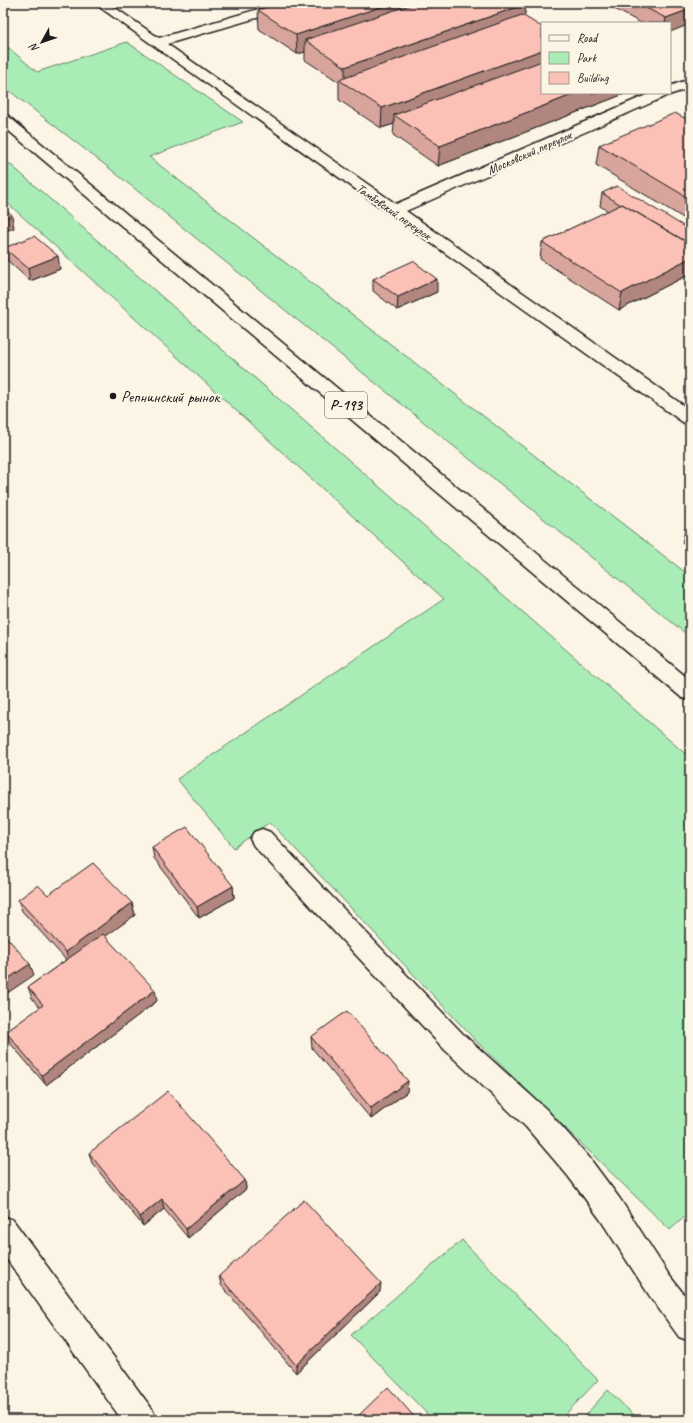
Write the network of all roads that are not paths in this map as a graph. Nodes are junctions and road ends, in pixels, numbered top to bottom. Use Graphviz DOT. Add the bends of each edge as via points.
graph roads {
  1 [pos="100,3"];
  2 [pos="293,3"];
  3 [pos="157,43"];
  4 [pos="690,83"];
  5 [pos="671,90"];
  6 [pos="661,94"];
  7 [pos="3,119"];
  8 [pos="394,211"];
  9 [pos="690,419"];
  10 [pos="690,692"];
  11 [pos="262,840"];
  12 [pos="3,1230"];
  13 [pos="690,1326"];
  14 [pos="141,1420"];
  1 -- 3 [label="main road, Тамбовский переулок"];
  2 -- 3 [label="main road"];
  3 -- 8 [label="main road, Тамбовский переулок"];
  4 -- 5 [label="main road"];
  6 -- 8 [label="main road, Московский переулок"];
  7 -- 10 [label="main road, Р-193"];
  8 -- 9 [label="main road, Тамбовский переулок"];
  11 -- 13 [label="main road" via="454,1042 536,1118 578,1166 610,1209 659,1285"];
  12 -- 14 [label="main road"];
}
